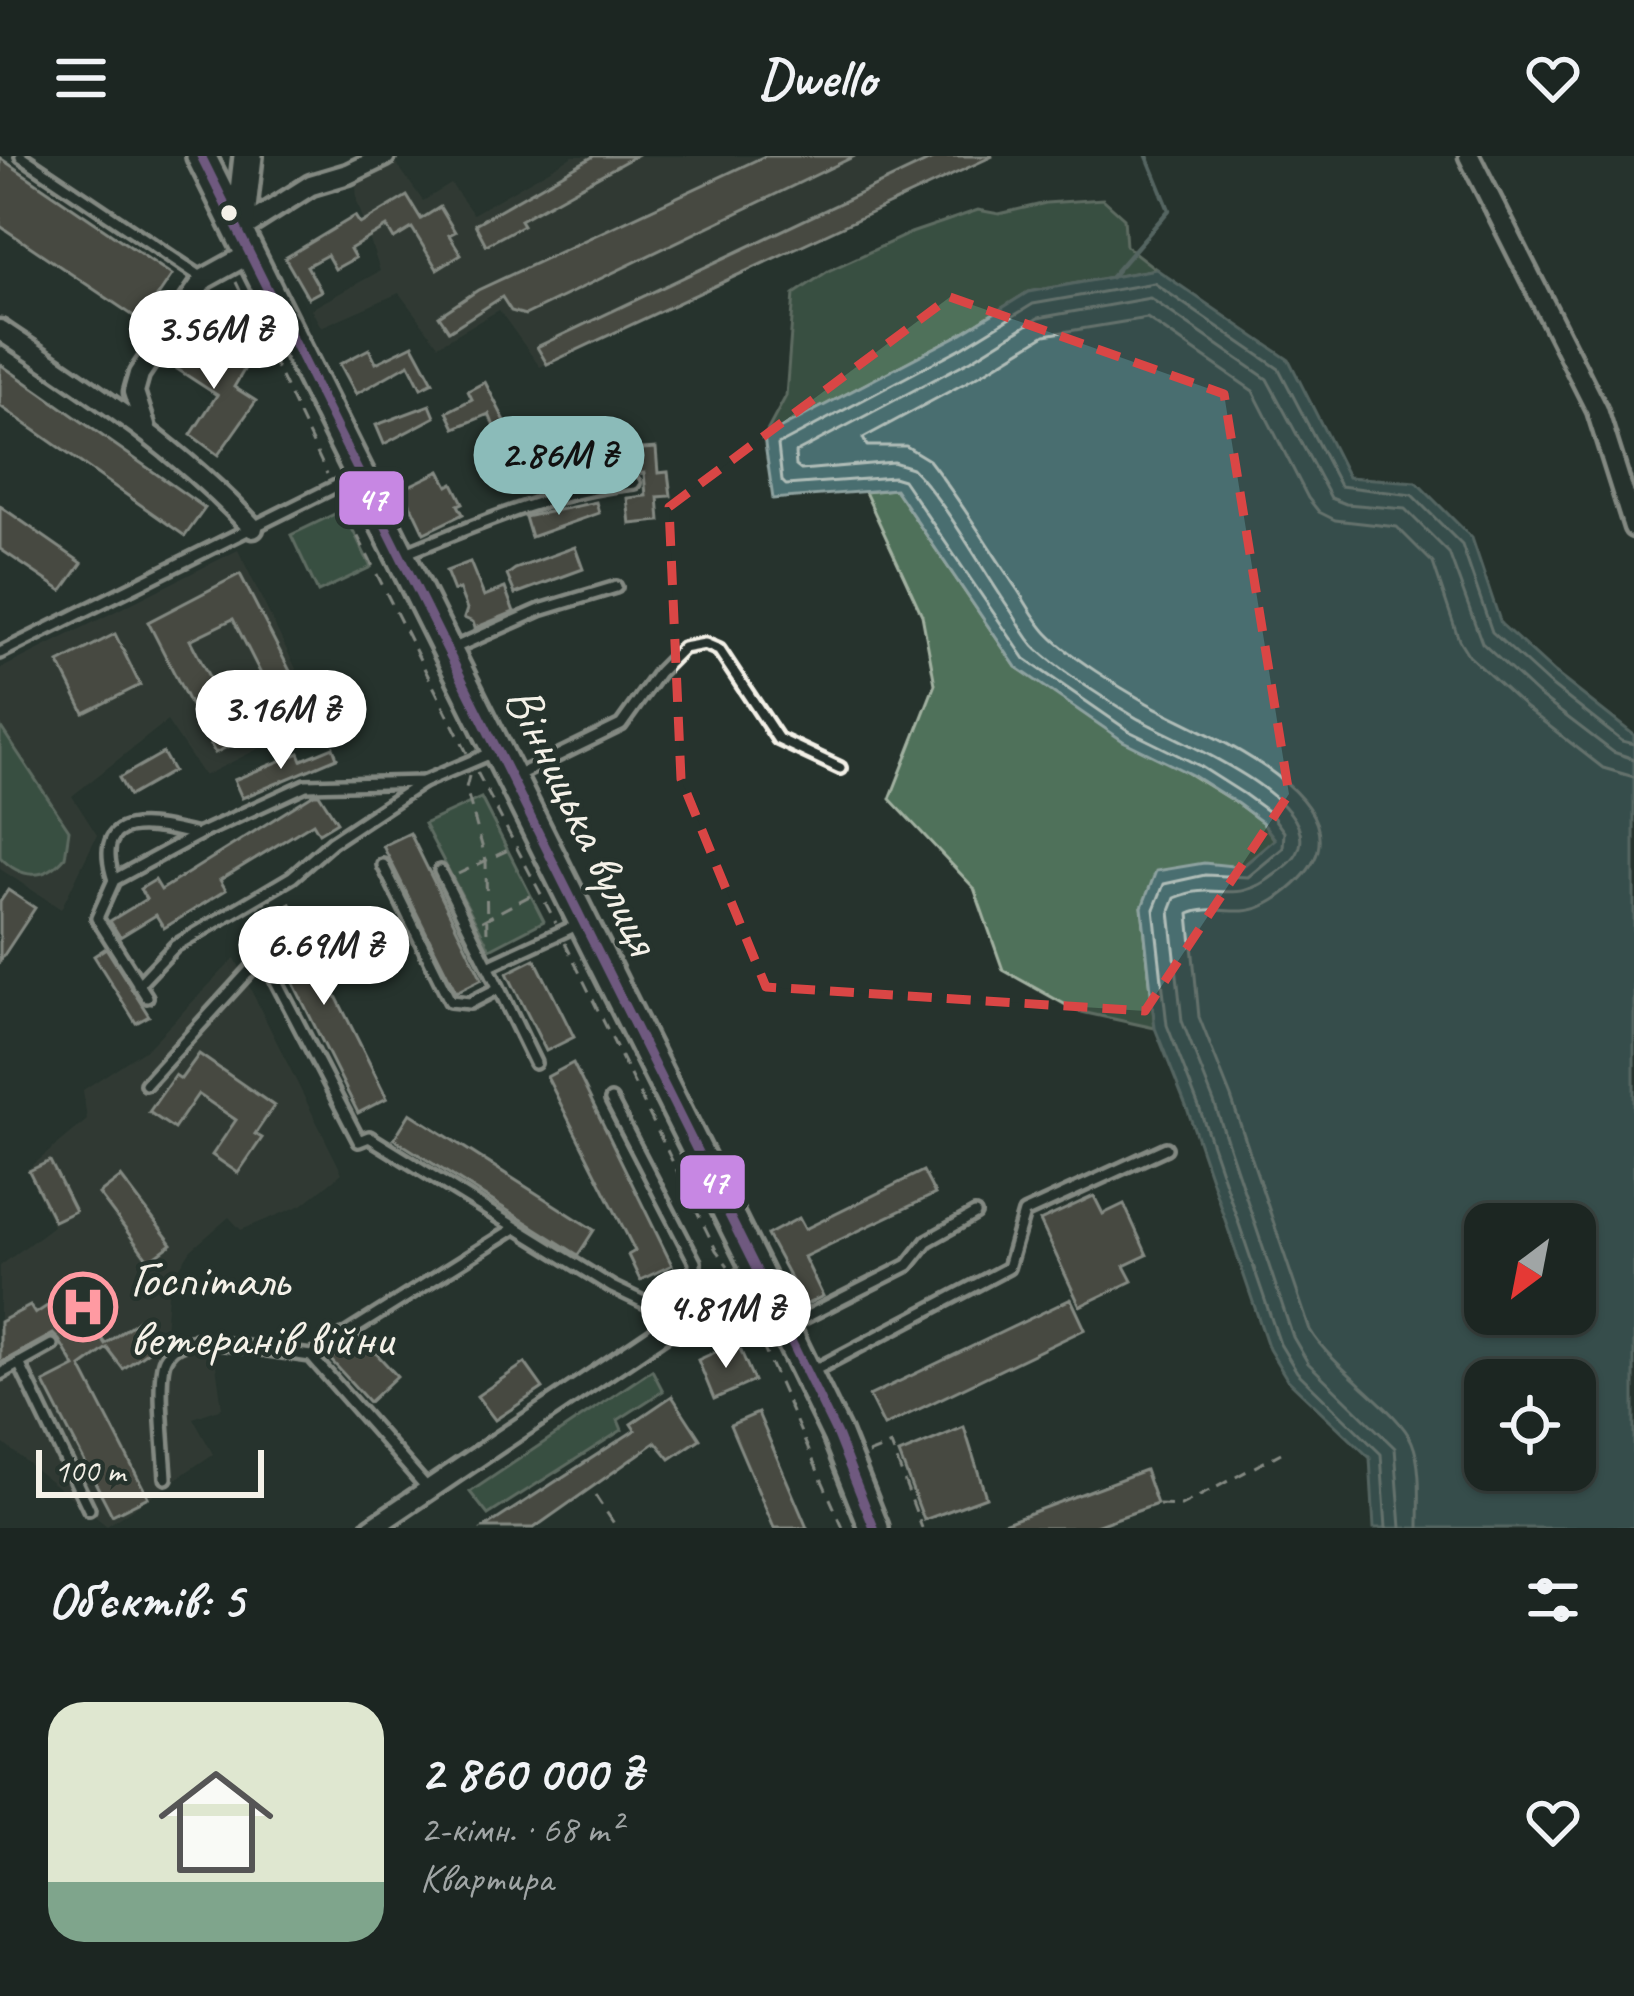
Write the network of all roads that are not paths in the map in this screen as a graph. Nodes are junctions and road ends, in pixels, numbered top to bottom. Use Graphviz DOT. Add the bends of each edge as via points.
graph roads {
  1 [pos="21,156"];
  2 [pos="245,156"];
  3 [pos="386,156"];
  4 [pos="1469,156"];
  5 [pos="202,158"];
  6 [pos="240,250"];
  7 [pos="203,279"];
  8 [pos="0,330"];
  9 [pos="145,427"];
  10 [pos="346,481"];
  11 [pos="634,483"];
  12 [pos="253,527"];
  13 [pos="1634,527"];
  14 [pos="399,556"];
  15 [pos="616,587"];
  16 [pos="448,652"];
  17 [pos="0,653"];
  18 [pos="484,757"];
  19 [pos="840,769"];
  20 [pos="509,779"];
  21 [pos="423,782"];
  22 [pos="197,835"];
  23 [pos="383,865"];
  24 [pos="442,875"];
  25 [pos="114,880"];
  26 [pos="571,928"];
  27 [pos="486,962"];
  28 [pos="138,985"];
  29 [pos="497,989"];
  30 [pos="146,997"];
  31 [pos="535,1063"];
  32 [pos="146,1084"];
  33 [pos="611,1100"];
  34 [pos="1166,1148"];
  35 [pos="975,1214"];
  36 [pos="515,1228"];
  37 [pos="743,1268"];
  38 [pos="656,1308"];
  39 [pos="671,1328"];
  40 [pos="785,1328"];
  41 [pos="52,1345"];
  42 [pos="311,1356"];
  43 [pos="19,1363"];
  44 [pos="808,1373"];
  45 [pos="0,1374"];
  46 [pos="166,1478"];
  47 [pos="429,1490"];
  48 [pos="89,1509"];
  49 [pos="371,1528"];
  50 [pos="874,1528"];
  1 -- 7 [label="lane"];
  2 -- 5 [label="main road" via="220,169"];
  2 -- 6 [label="main road"];
  3 -- 6 [label="street" via="311,185"];
  4 -- 13 [label="street" via="1597,410"];
  5 -- 6 [label="main road, Вінницька вулиця"];
  6 -- 7 [label="street"];
  6 -- 10 [label="main road, Вінницька вулиця"];
  7 -- 9 [label="street" via="139,374 134,392"];
  8 -- 9 [label="street"];
  9 -- 12 [label="street"];
  10 -- 12 [label="lane"];
  10 -- 14 [label="main road, Вінницька вулиця"];
  11 -- 14 [label="lane" via="529,505"];
  12 -- 17 [label="lane"];
  14 -- 16 [label="main road, Вінницька вулиця"];
  15 -- 16 [label="lane"];
  16 -- 18 [label="main road, Вінницька вулиця"];
  18 -- 20 [label="main road, Вінницька вулиця"];
  18 -- 21 [label="lane"];
  19 -- 20 [label="lane" via="787,747 719,650 694,644 659,672 621,724"];
  20 -- 26 [label="main road, Вінницька вулиця"];
  21 -- 22 [label="lane" via="306,784"];
  21 -- 28 [label="lane" via="292,877 175,946"];
  22 -- 25 [label="lane"];
  22 -- 25 [label="lane" via="130,826 106,849"];
  23 -- 29 [label="lane" via="450,1000 470,1003"];
  24 -- 27 [label="lane"];
  25 -- 28 [label="lane" via="97,918"];
  26 -- 27 [label="lane"];
  26 -- 37 [label="main road, Вінницька вулиця"];
  27 -- 29 [label="lane"];
  28 -- 30 [label="lane"];
  29 -- 31 [label="lane"];
  32 -- 36 [label="lane" via="263,956 359,1141 369,1137"];
  33 -- 38 [label="lane" via="695,1262"];
  34 -- 44 [label="lane" via="1024,1213 1008,1268"];
  35 -- 40 [label="lane" via="927,1241 908,1264"];
  36 -- 38 [label="lane"];
  36 -- 42 [label="lane"];
  37 -- 39 [label="street"];
  37 -- 40 [label="main road, Вінницька вулиця"];
  38 -- 39 [label="lane"];
  39 -- 47 [label="street"];
  40 -- 44 [label="main road, Вінницька вулиця"];
  41 -- 43 [label="lane"];
  42 -- 46 [label="lane" via="181,1342 162,1369"];
  42 -- 47 [label="lane"];
  43 -- 45 [label="lane"];
  43 -- 48 [label="lane"];
  44 -- 50 [label="main road, Вінницька вулиця"];
  47 -- 49 [label="street"];
}
